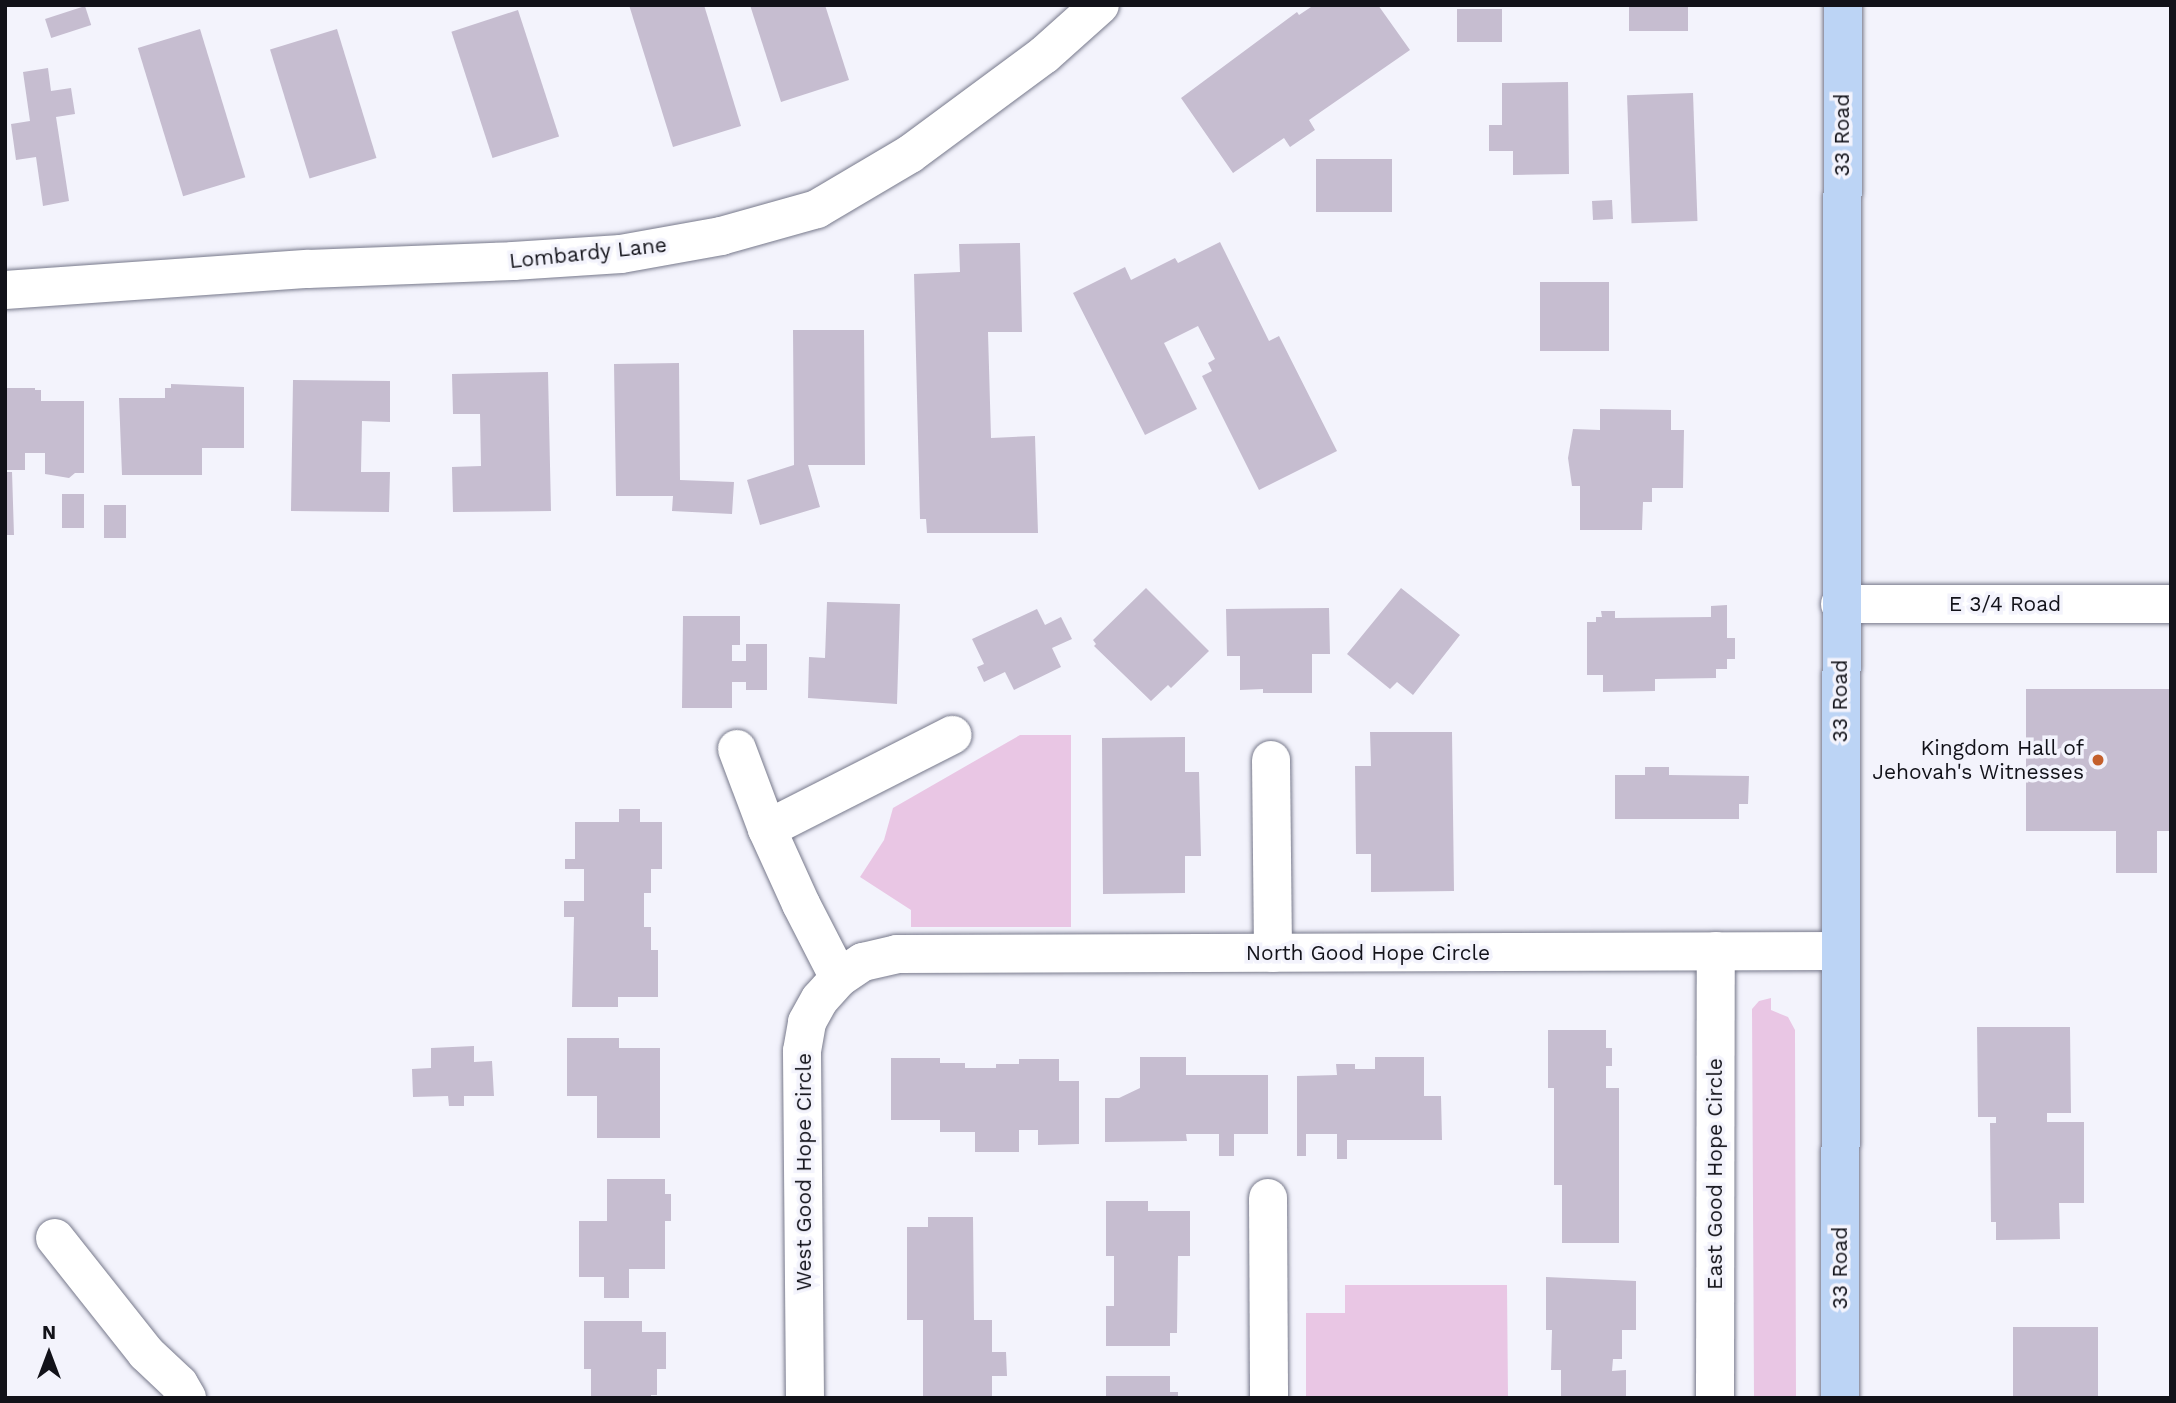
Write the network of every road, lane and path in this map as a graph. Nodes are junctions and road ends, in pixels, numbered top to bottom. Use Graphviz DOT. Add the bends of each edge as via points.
graph roads {
  1 [pos="1100,5"];
  2 [pos="1843,5"];
  3 [pos="5,290"];
  4 [pos="1840,604"];
  5 [pos="2171,604"];
  6 [pos="951,735"];
  7 [pos="737,749"];
  8 [pos="1271,760"];
  9 [pos="767,829"];
  10 [pos="1716,951"];
  11 [pos="1839,951"];
  12 [pos="897,954"];
  13 [pos="1273,954"];
  14 [pos="839,978"];
  15 [pos="1268,1198"];
  16 [pos="55,1238"];
  17 [pos="187,1398"];
  18 [pos="805,1398"];
  19 [pos="1269,1398"];
  20 [pos="1715,1398"];
  21 [pos="1840,1398"];
  1 -- 3 [label="street, Lombardy Lane" via="1044,55 910,153 817,209 721,236 621,254"];
  2 -- 4 [label="main road, 33 Road"];
  4 -- 5 [label="street, E 3/4 Road"];
  4 -- 11 [label="main road, 33 Road"];
  6 -- 9 [label="street"];
  7 -- 9 [label="street"];
  8 -- 13 [label="street"];
  9 -- 14 [label="street"];
  10 -- 11 [label="street, North Good Hope Circle"];
  10 -- 13 [label="street, North Good Hope Circle"];
  10 -- 20 [label="street, East Good Hope Circle"];
  11 -- 21 [label="main road, 33 Road"];
  12 -- 13 [label="street, North Good Hope Circle"];
  12 -- 14 [label="street, West Good Hope Circle" via="863,962"];
  14 -- 18 [label="street, West Good Hope Circle" via="807,1022 802,1051"];
  15 -- 19 [label="street"];
  16 -- 17 [label="street"];
}
